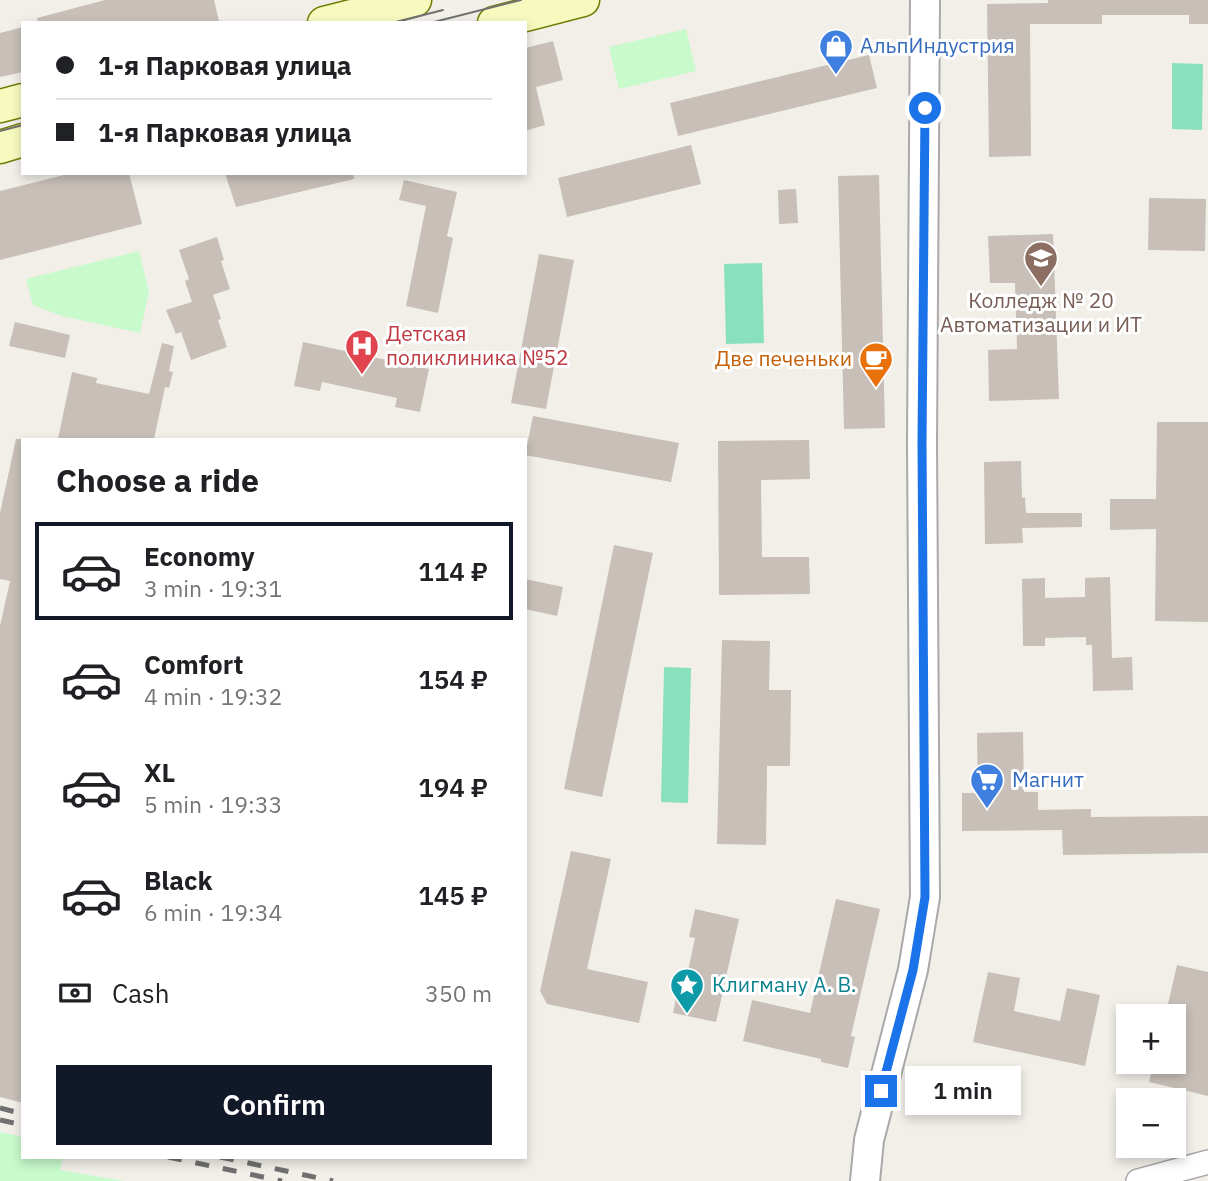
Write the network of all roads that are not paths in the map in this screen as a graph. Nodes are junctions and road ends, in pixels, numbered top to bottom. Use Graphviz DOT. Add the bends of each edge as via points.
graph roads {
  1 [pos="415,0"];
  2 [pos="925,0"];
  3 [pos="574,1"];
  4 [pos="332,21"];
  5 [pos="501,21"];
  6 [pos="21,101"];
  7 [pos="0,106"];
  8 [pos="21,141"];
  9 [pos="0,147"];
  10 [pos="1208,1162"];
  11 [pos="865,1181"];
  12 [pos="1138,1181"];
  1 -- 4 [label="main road"];
  2 -- 11 [label="street" via="925,897 913,970 869,1140"];
  3 -- 5 [label="main road"];
  6 -- 7 [label="main road"];
  8 -- 9 [label="main road"];
  10 -- 12 [label="street"];
}
